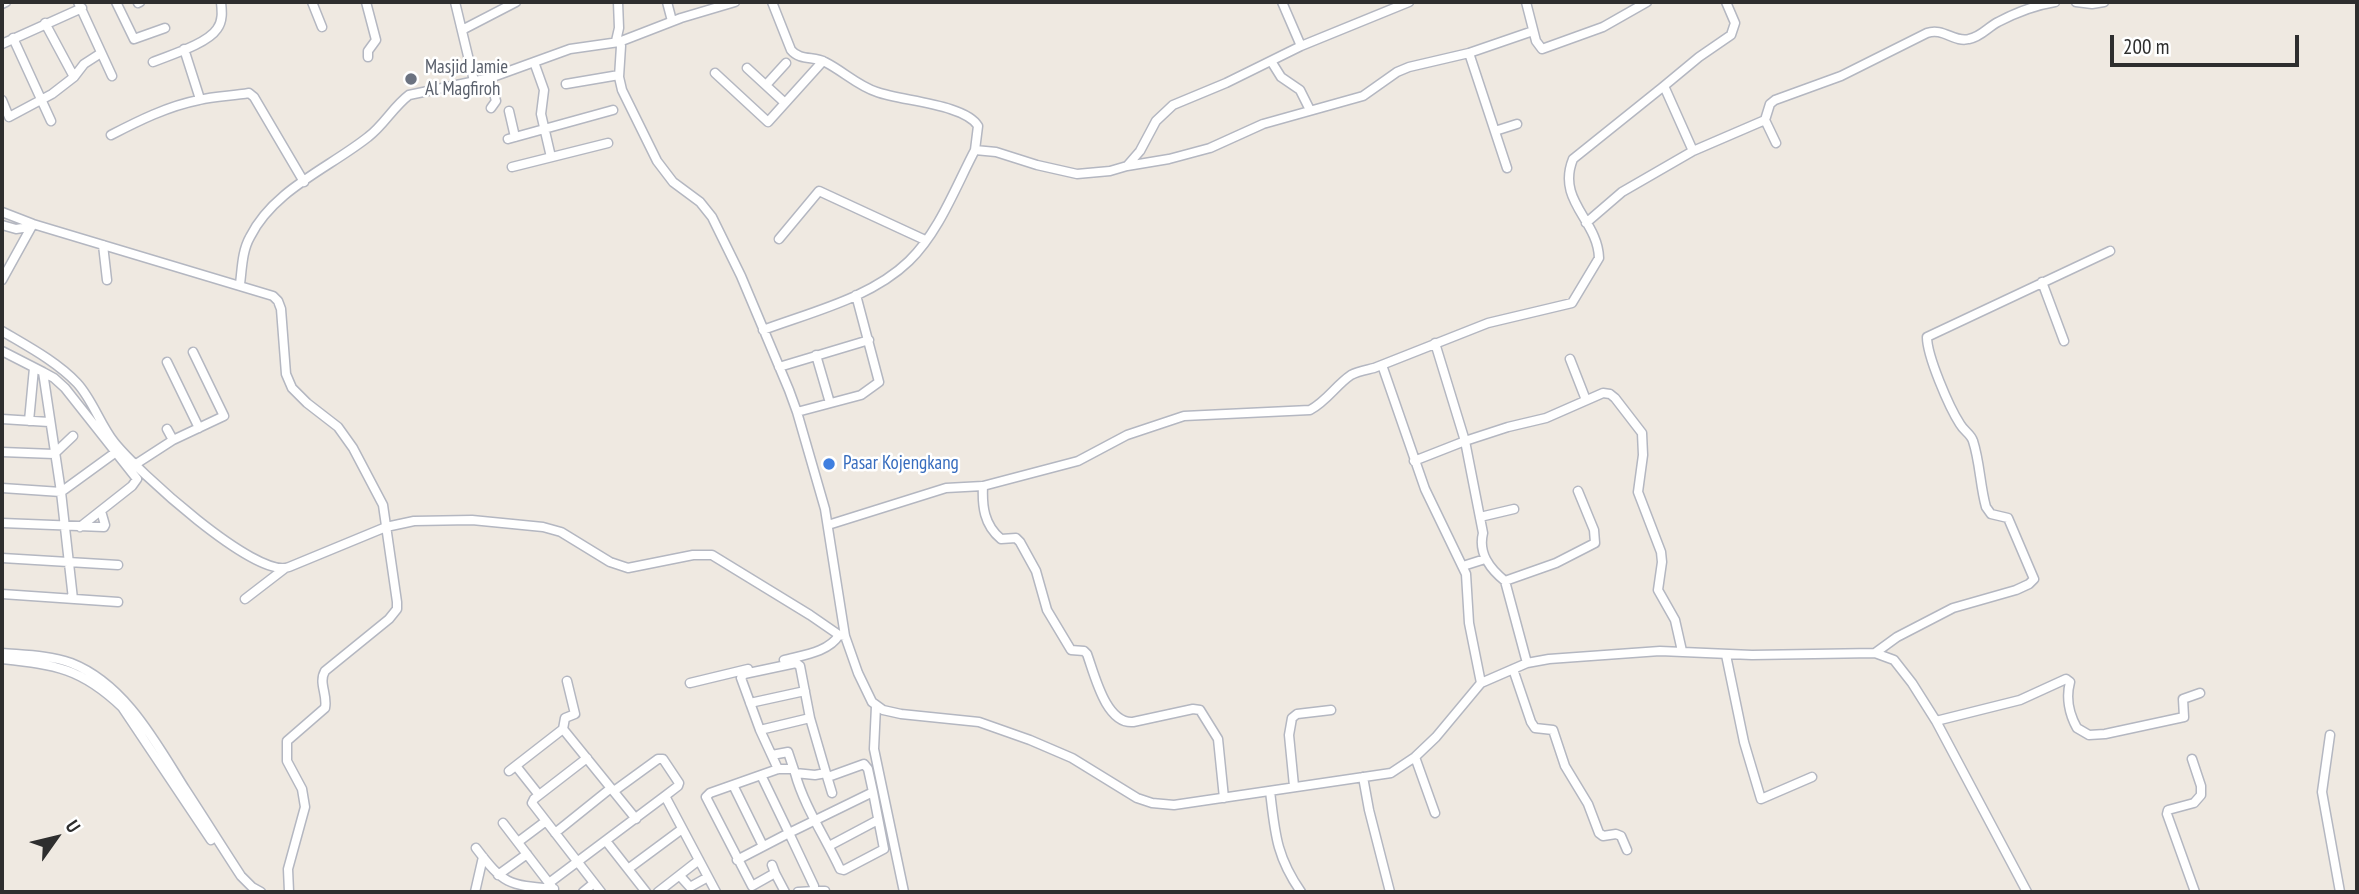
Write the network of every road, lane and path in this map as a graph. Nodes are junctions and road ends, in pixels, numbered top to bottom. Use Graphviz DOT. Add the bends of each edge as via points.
graph roads {
  1 [pos="116,2"];
  2 [pos="221,2"];
  3 [pos="312,2"];
  4 [pos="366,2"];
  5 [pos="455,2"];
  6 [pos="516,2"];
  7 [pos="618,2"];
  8 [pos="667,2"];
  9 [pos="735,2"];
  10 [pos="772,2"];
  11 [pos="1282,2"];
  12 [pos="1409,2"];
  13 [pos="1526,2"];
  14 [pos="1647,2"];
  15 [pos="1726,2"];
  16 [pos="2055,2"];
  17 [pos="2076,2"];
  18 [pos="2104,2"];
  19 [pos="80,5"];
  20 [pos="672,21"];
  21 [pos="45,23"];
  22 [pos="165,27"];
  23 [pos="322,27"];
  24 [pos="462,30"];
  25 [pos="1534,31"];
  26 [pos="13,38"];
  27 [pos="618,41"];
  28 [pos="2,44"];
  29 [pos="1301,46"];
  30 [pos="184,50"];
  31 [pos="1468,52"];
  32 [pos="101,53"];
  33 [pos="368,57"];
  34 [pos="823,61"];
  35 [pos="1271,61"];
  36 [pos="153,62"];
  37 [pos="534,62"];
  38 [pos="786,63"];
  39 [pos="747,68"];
  40 [pos="715,73"];
  41 [pos="619,75"];
  42 [pos="112,76"];
  43 [pos="74,77"];
  44 [pos="490,78"];
  45 [pos="474,81"];
  46 [pos="566,84"];
  47 [pos="766,85"];
  48 [pos="1664,86"];
  49 [pos="42,99"];
  50 [pos="200,99"];
  51 [pos="2,100"];
  52 [pos="785,103"];
  53 [pos="491,108"];
  54 [pos="613,110"];
  55 [pos="1310,110"];
  56 [pos="509,111"];
  57 [pos="1765,120"];
  58 [pos="51,121"];
  59 [pos="1517,124"];
  60 [pos="543,129"];
  61 [pos="1495,131"];
  62 [pos="111,135"];
  63 [pos="608,143"];
  64 [pos="1776,143"];
  65 [pos="975,150"];
  66 [pos="1693,152"];
  67 [pos="551,158"];
  68 [pos="1127,166"];
  69 [pos="512,167"];
  70 [pos="1507,168"];
  71 [pos="304,182"];
  72 [pos="2,212"];
  73 [pos="1586,223"];
  74 [pos="2,225"];
  75 [pos="31,226"];
  76 [pos="779,239"];
  77 [pos="925,240"];
  78 [pos="103,245"];
  79 [pos="2110,251"];
  80 [pos="107,280"];
  81 [pos="2,281"];
  82 [pos="2042,282"];
  83 [pos="240,284"];
  84 [pos="856,295"];
  85 [pos="763,330"];
  86 [pos="2,331"];
  87 [pos="869,340"];
  88 [pos="2064,341"];
  89 [pos="1435,344"];
  90 [pos="2,351"];
  91 [pos="193,352"];
  92 [pos="816,355"];
  93 [pos="1570,359"];
  94 [pos="2,361"];
  95 [pos="167,362"];
  96 [pos="1382,365"];
  97 [pos="779,367"];
  98 [pos="34,368"];
  99 [pos="43,372"];
  100 [pos="1586,400"];
  101 [pos="830,403"];
  102 [pos="797,412"];
  103 [pos="2,419"];
  104 [pos="29,421"];
  105 [pos="49,422"];
  106 [pos="199,428"];
  107 [pos="167,429"];
  108 [pos="51,436"];
  109 [pos="73,436"];
  110 [pos="173,440"];
  111 [pos="1465,441"];
  112 [pos="63,444"];
  113 [pos="2,452"];
  114 [pos="116,452"];
  115 [pos="54,454"];
  116 [pos="1414,461"];
  117 [pos="136,464"];
  118 [pos="983,486"];
  119 [pos="2,488"];
  120 [pos="1578,491"];
  121 [pos="61,492"];
  122 [pos="1514,509"];
  123 [pos="100,511"];
  124 [pos="1480,517"];
  125 [pos="2,523"];
  126 [pos="828,525"];
  127 [pos="65,526"];
  128 [pos="80,527"];
  129 [pos="386,527"];
  130 [pos="2,558"];
  131 [pos="1485,559"];
  132 [pos="69,561"];
  133 [pos="118,565"];
  134 [pos="1463,566"];
  135 [pos="284,569"];
  136 [pos="1505,581"];
  137 [pos="2,594"];
  138 [pos="245,598"];
  139 [pos="74,599"];
  140 [pos="118,602"];
  141 [pos="842,636"];
  142 [pos="1682,651"];
  143 [pos="2,653"];
  144 [pos="1875,653"];
  145 [pos="1726,654"];
  146 [pos="2,659"];
  147 [pos="1527,663"];
  148 [pos="1513,669"];
  149 [pos="567,681"];
  150 [pos="690,683"];
  151 [pos="1481,683"];
  152 [pos="805,691"];
  153 [pos="2200,693"];
  154 [pos="750,703"];
  155 [pos="876,706"];
  156 [pos="1331,710"];
  157 [pos="810,718"];
  158 [pos="1936,721"];
  159 [pos="563,729"];
  160 [pos="760,730"];
  161 [pos="2330,735"];
  162 [pos="772,755"];
  163 [pos="1415,757"];
  164 [pos="587,758"];
  165 [pos="2192,759"];
  166 [pos="778,769"];
  167 [pos="794,771"];
  168 [pos="761,775"];
  169 [pos="815,775"];
  170 [pos="827,775"];
  171 [pos="1363,777"];
  172 [pos="1812,778"];
  173 [pos="733,785"];
  174 [pos="1294,786"];
  175 [pos="799,788"];
  176 [pos="612,790"];
  177 [pos="1270,790"];
  178 [pos="873,792"];
  179 [pos="832,793"];
  180 [pos="539,795"];
  181 [pos="665,796"];
  182 [pos="1224,798"];
  183 [pos="1435,813"];
  184 [pos="635,819"];
  185 [pos="816,820"];
  186 [pos="878,820"];
  187 [pos="546,821"];
  188 [pos="503,823"];
  189 [pos="682,828"];
  190 [pos="555,833"];
  191 [pos="789,833"];
  192 [pos="606,841"];
  193 [pos="518,842"];
  194 [pos="763,846"];
  195 [pos="829,846"];
  196 [pos="476,848"];
  197 [pos="1627,850"];
  198 [pos="527,854"];
  199 [pos="483,857"];
  200 [pos="699,860"];
  201 [pos="737,860"];
  202 [pos="578,862"];
  203 [pos="628,869"];
  204 [pos="498,876"];
  205 [pos="680,876"];
  206 [pos="708,877"];
  207 [pos="594,883"];
  208 [pos="553,888"];
  209 [pos="753,889"];
  210 [pos="814,891"];
  211 [pos="825,891"];
  212 [pos="251,892"];
  213 [pos="261,892"];
  214 [pos="289,892"];
  215 [pos="475,892"];
  216 [pos="583,892"];
  217 [pos="601,892"];
  218 [pos="646,892"];
  219 [pos="658,892"];
  220 [pos="716,892"];
  221 [pos="785,892"];
  222 [pos="798,892"];
  223 [pos="904,892"];
  224 [pos="1301,892"];
  225 [pos="1390,892"];
  226 [pos="2027,892"];
  227 [pos="2195,892"];
  228 [pos="2340,892"];
  1 -- 22 [label="street" via="134,39"];
  2 -- 30 [label="street" via="217,30"];
  3 -- 23 [label="street"];
  4 -- 33 [label="street" via="376,40"];
  5 -- 24 [label="street"];
  6 -- 24 [label="street"];
  7 -- 27 [label="street"];
  8 -- 20 [label="street"];
  9 -- 20 [label="street"];
  10 -- 34 [label="street" via="792,53"];
  11 -- 29 [label="street"];
  12 -- 29 [label="street"];
  13 -- 25 [label="street"];
  14 -- 25 [label="street" via="1603,27 1542,49"];
  15 -- 48 [label="street" via="1735,23 1731,35"];
  16 -- 57 [label="street" via="1995,23 1970,39 1932,31 1841,76 1775,100"];
  17 -- 18 [label="street"];
  19 -- 21 [label="street"];
  19 -- 32 [label="street"];
  20 -- 27 [label="street"];
  21 -- 26 [label="street"];
  21 -- 43 [label="street"];
  24 -- 45 [label="street"];
  25 -- 31 [label="street"];
  26 -- 28 [label="street"];
  26 -- 49 [label="street"];
  27 -- 37 [label="street" via="570,49"];
  27 -- 41 [label="street"];
  29 -- 35 [label="street"];
  30 -- 36 [label="street"];
  30 -- 50 [label="street"];
  31 -- 55 [label="street" via="1409,67 1363,96"];
  31 -- 61 [label="street"];
  32 -- 42 [label="street"];
  32 -- 43 [label="street" via="83,64"];
  34 -- 52 [label="street"];
  34 -- 65 [label="street" via="876,92 967,116 978,127"];
  35 -- 55 [label="street" via="1281,77 1300,90"];
  35 -- 68 [label="street" via="1168,108"];
  37 -- 44 [label="street"];
  37 -- 60 [label="street" via="544,90"];
  38 -- 47 [label="street"];
  39 -- 47 [label="street"];
  40 -- 52 [label="street" via="768,122"];
  41 -- 46 [label="street"];
  41 -- 85 [label="street" via="657,161 712,217"];
  43 -- 49 [label="street"];
  44 -- 45 [label="street"];
  44 -- 53 [label="street" via="496,101"];
  45 -- 71 [label="street" via="409,95 378,130"];
  47 -- 52 [label="street"];
  48 -- 66 [label="street"];
  48 -- 73 [label="street" via="1573,159 1567,181"];
  49 -- 51 [label="street" via="9,117"];
  49 -- 58 [label="street"];
  50 -- 62 [label="street"];
  50 -- 71 [label="street" via="249,93"];
  54 -- 60 [label="street"];
  55 -- 68 [label="street" via="1248,129 1218,145"];
  56 -- 60 [label="street" via="511,138"];
  57 -- 64 [label="street"];
  57 -- 66 [label="street"];
  59 -- 61 [label="street"];
  60 -- 67 [label="street"];
  61 -- 70 [label="street"];
  63 -- 67 [label="street"];
  65 -- 68 [label="street" via="1077,174"];
  65 -- 77 [label="street"];
  66 -- 73 [label="street" via="1622,192"];
  67 -- 69 [label="street"];
  71 -- 83 [label="street" via="253,232"];
  72 -- 75 [label="street"];
  73 -- 89 [label="street" via="1599,258 1574,301 1488,323"];
  74 -- 75 [label="street" via="16,229"];
  75 -- 78 [label="street"];
  75 -- 81 [label="street"];
  76 -- 77 [label="street" via="819,191"];
  77 -- 84 [label="street" via="906,264"];
  78 -- 80 [label="street"];
  78 -- 83 [label="street"];
  79 -- 82 [label="street"];
  82 -- 88 [label="street"];
  82 -- 144 [label="street" via="1926,339 1956,418 1974,444 1986,507 1991,514 2008,518 2033,581 1953,608"];
  83 -- 129 [label="street" via="278,301 286,373 292,388 338,427 353,447 381,499"];
  84 -- 85 [label="street"];
  84 -- 87 [label="street"];
  85 -- 97 [label="street"];
  86 -- 117 [label="street" via="79,385 108,433"];
  87 -- 92 [label="street"];
  87 -- 101 [label="street" via="879,382 861,395"];
  89 -- 96 [label="street"];
  89 -- 111 [label="street"];
  90 -- 94 [label="street"];
  90 -- 98 [label="street"];
  91 -- 106 [label="street" via="224,416"];
  92 -- 97 [label="street"];
  92 -- 101 [label="street"];
  93 -- 100 [label="street"];
  95 -- 106 [label="street"];
  96 -- 116 [label="street"];
  96 -- 118 [label="street" via="1352,375 1310,411 1185,416 1127,435 1078,461"];
  97 -- 102 [label="street"];
  98 -- 99 [label="street"];
  98 -- 104 [label="street"];
  99 -- 105 [label="street"];
  99 -- 114 [label="street" via="65,388"];
  100 -- 111 [label="street" via="1546,418"];
  100 -- 142 [label="street" via="1600,393 1612,395 1642,433 1638,492 1661,552 1658,590 1675,620"];
  101 -- 102 [label="street"];
  102 -- 126 [label="street"];
  103 -- 104 [label="street"];
  104 -- 105 [label="street"];
  105 -- 108 [label="street"];
  106 -- 110 [label="street"];
  107 -- 110 [label="street"];
  108 -- 112 [label="street"];
  108 -- 115 [label="street"];
  109 -- 112 [label="street"];
  110 -- 117 [label="street"];
  111 -- 116 [label="street"];
  111 -- 124 [label="street"];
  112 -- 115 [label="street"];
  113 -- 115 [label="street"];
  114 -- 121 [label="street"];
  114 -- 123 [label="street" via="136,482"];
  115 -- 121 [label="street"];
  116 -- 134 [label="street"];
  117 -- 135 [label="street" via="229,545"];
  118 -- 126 [label="street" via="946,488"];
  118 -- 182 [label="street" via="983,509 990,526 1001,539 1020,542 1036,571 1056,628 1071,650 1087,654 1115,717 1126,723 1200,710 1218,739"];
  119 -- 121 [label="street"];
  120 -- 136 [label="street" via="1595,542 1556,563"];
  121 -- 127 [label="street"];
  122 -- 124 [label="street"];
  123 -- 128 [label="street"];
  123 -- 128 [label="street" via="105,526"];
  124 -- 131 [label="street"];
  125 -- 127 [label="street"];
  126 -- 141 [label="street"];
  127 -- 128 [label="street"];
  127 -- 132 [label="street"];
  129 -- 135 [label="street"];
  129 -- 141 [label="street" via="414,521 472,520 543,527 628,568 712,555"];
  129 -- 214 [label="street" via="397,609 325,671 321,680 325,708 287,741 287,761 302,789 305,807 288,869"];
  130 -- 132 [label="street"];
  131 -- 134 [label="street"];
  131 -- 136 [label="street"];
  132 -- 133 [label="street"];
  132 -- 139 [label="street"];
  134 -- 151 [label="street"];
  135 -- 138 [label="street"];
  136 -- 147 [label="street"];
  137 -- 139 [label="street"];
  139 -- 140 [label="street"];
  141 -- 150 [label="street" via="825,648"];
  141 -- 155 [label="street"];
  142 -- 145 [label="street"];
  142 -- 147 [label="street"];
  143 -- 213 [label="street" via="71,663 122,699 241,876"];
  144 -- 145 [label="street"];
  144 -- 158 [label="street" via="1900,665"];
  145 -- 172 [label="street" via="1761,799"];
  146 -- 212 [label="street" via="69,670 122,707"];
  147 -- 148 [label="street"];
  148 -- 151 [label="street"];
  148 -- 197 [label="street" via="1531,722 1535,728 1553,730 1565,766 1591,809 1598,832 1620,836"];
  149 -- 159 [label="street" via="575,714 565,718"];
  151 -- 163 [label="street"];
  152 -- 154 [label="street"];
  152 -- 154 [label="street" via="800,666 794,663 743,675"];
  152 -- 157 [label="street"];
  153 -- 158 [label="street" via="2183,699 2184,717 2105,734 2089,735 2077,728 2068,704 2070,682 2066,679 2020,700"];
  154 -- 160 [label="street"];
  155 -- 182 [label="street" via="920,718 979,722 1019,736 1064,754 1152,803 1174,805"];
  155 -- 223 [label="street" via="874,749"];
  156 -- 174 [label="street" via="1292,718"];
  157 -- 160 [label="street"];
  157 -- 170 [label="street"];
  158 -- 226 [label="street"];
  159 -- 164 [label="street"];
  159 -- 180 [label="street" via="512,768"];
  160 -- 162 [label="street"];
  161 -- 228 [label="street" via="2322,792"];
  162 -- 166 [label="street"];
  162 -- 167 [label="street" via="788,752"];
  163 -- 171 [label="street" via="1391,773"];
  163 -- 183 [label="street"];
  164 -- 176 [label="street"];
  164 -- 180 [label="street"];
  165 -- 227 [label="street" via="2201,795 2194,803 2167,812"];
  166 -- 167 [label="street"];
  166 -- 168 [label="street"];
  167 -- 169 [label="street"];
  167 -- 175 [label="street"];
  168 -- 173 [label="street"];
  168 -- 191 [label="street"];
  169 -- 170 [label="street"];
  169 -- 175 [label="street"];
  170 -- 178 [label="street" via="864,764"];
  170 -- 179 [label="street"];
  171 -- 174 [label="street"];
  171 -- 225 [label="street"];
  173 -- 194 [label="street"];
  173 -- 201 [label="street" via="706,797"];
  174 -- 177 [label="street"];
  175 -- 185 [label="street"];
  176 -- 181 [label="street" via="661,759 679,783"];
  176 -- 184 [label="street"];
  176 -- 190 [label="street"];
  177 -- 182 [label="street"];
  177 -- 224 [label="street" via="1279,852"];
  178 -- 185 [label="street"];
  178 -- 186 [label="street"];
  180 -- 187 [label="street" via="532,803"];
  181 -- 184 [label="street"];
  181 -- 189 [label="street"];
  184 -- 192 [label="street"];
  185 -- 191 [label="street"];
  185 -- 195 [label="street"];
  186 -- 195 [label="street"];
  186 -- 195 [label="street" via="884,849 841,872"];
  187 -- 190 [label="street"];
  187 -- 193 [label="street"];
  188 -- 193 [label="street"];
  189 -- 200 [label="street"];
  189 -- 203 [label="street"];
  190 -- 202 [label="street"];
  191 -- 194 [label="street"];
  191 -- 210 [label="street"];
  192 -- 202 [label="street"];
  192 -- 203 [label="street"];
  193 -- 198 [label="street"];
  194 -- 201 [label="street"];
  196 -- 199 [label="street"];
  198 -- 204 [label="street"];
  198 -- 208 [label="street"];
  199 -- 204 [label="street"];
  199 -- 215 [label="street"];
  200 -- 205 [label="street"];
  200 -- 206 [label="street"];
  201 -- 209 [label="street"];
  202 -- 207 [label="street"];
  202 -- 208 [label="street"];
  203 -- 218 [label="street"];
  204 -- 208 [label="street" via="517,886"];
  205 -- 206 [label="street" via="690,887"];
  205 -- 219 [label="street"];
  206 -- 220 [label="street"];
  207 -- 216 [label="street"];
  207 -- 217 [label="street"];
  209 -- 221 [label="street" via="774,869"];
  210 -- 211 [label="street"];
  210 -- 222 [label="street"];
}
